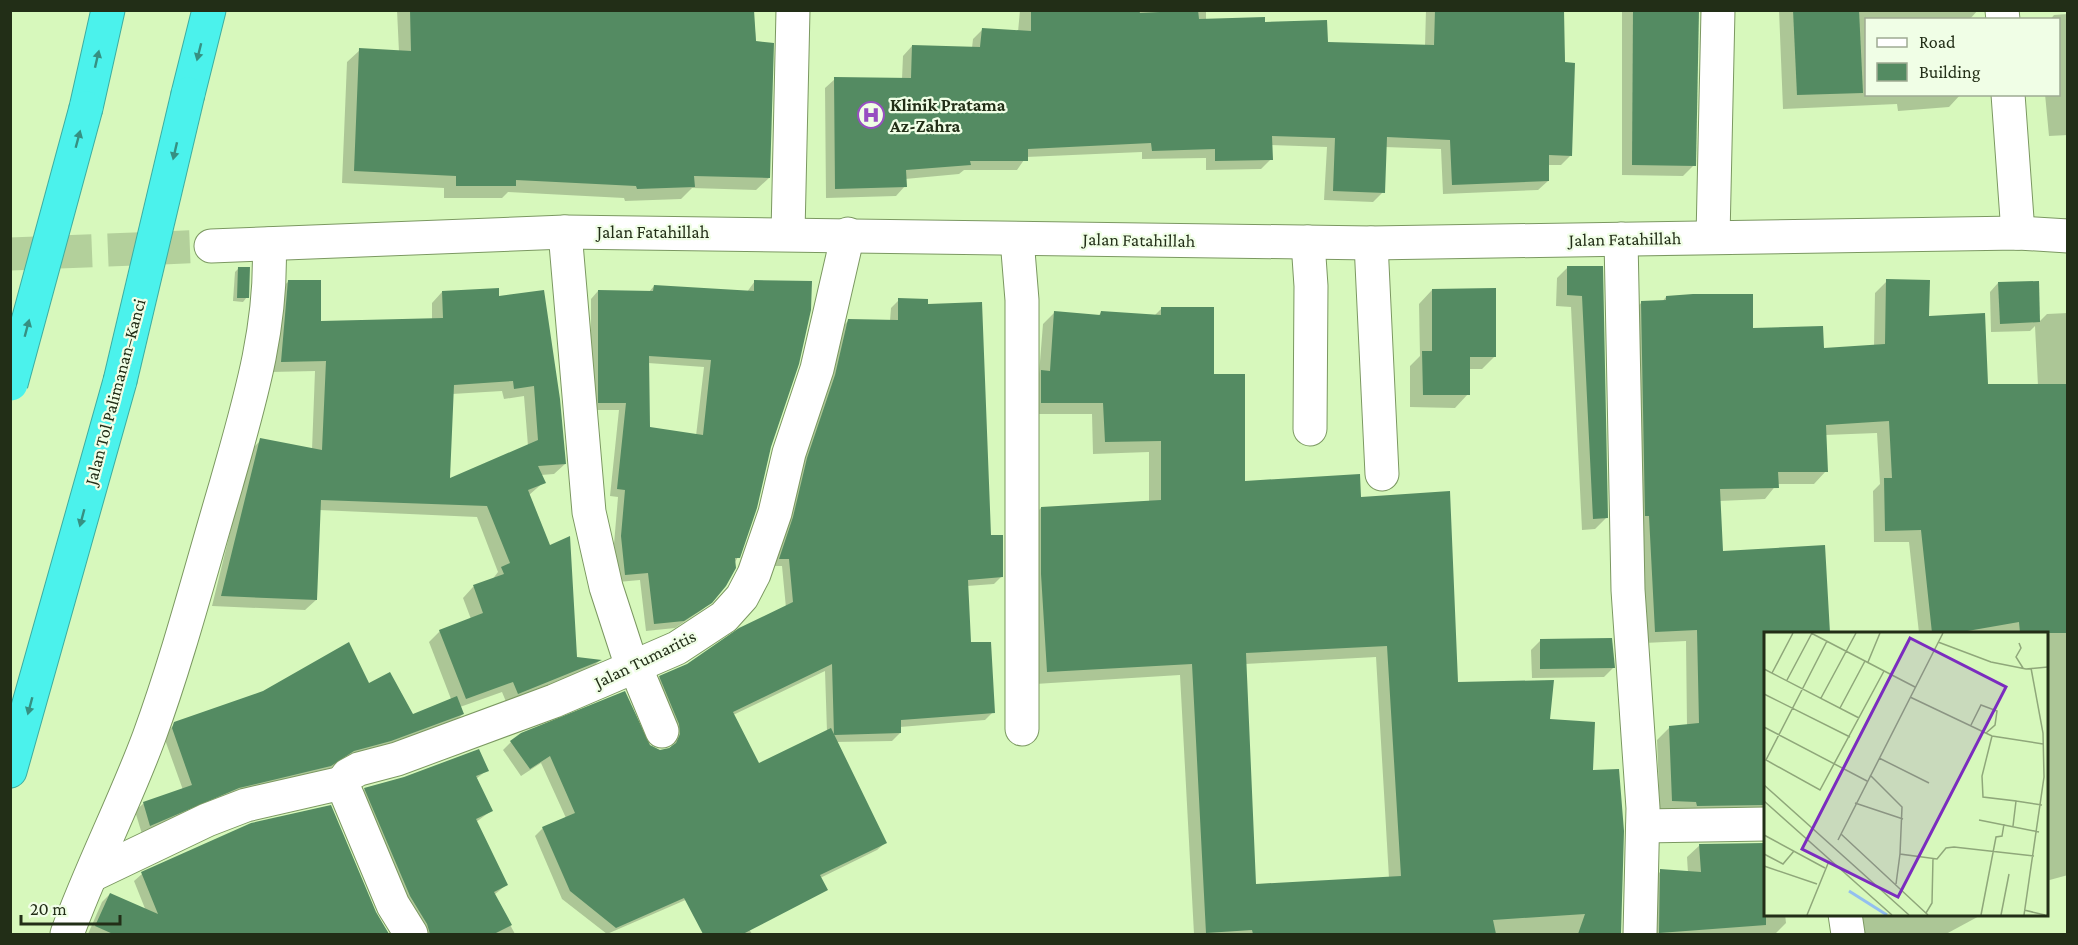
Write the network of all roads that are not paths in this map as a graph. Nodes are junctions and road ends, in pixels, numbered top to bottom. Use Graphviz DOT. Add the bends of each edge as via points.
graph roads {
  1 [pos="108,10"];
  2 [pos="209,10"];
  3 [pos="793,10"];
  4 [pos="1718,10"];
  5 [pos="2008,96"];
  6 [pos="566,232"];
  7 [pos="788,233"];
  8 [pos="2018,233"];
  9 [pos="848,234"];
  10 [pos="2067,236"];
  11 [pos="1713,237"];
  12 [pos="1017,239"];
  13 [pos="1621,239"];
  14 [pos="1308,242"];
  15 [pos="1371,243"];
  16 [pos="268,244"];
  17 [pos="211,246"];
  18 [pos="11,386"];
  19 [pos="1310,429"];
  20 [pos="1382,474"];
  21 [pos="633,667"];
  22 [pos="1022,729"];
  23 [pos="662,731"];
  24 [pos="10,771"];
  25 [pos="342,783"];
  26 [pos="1764,824"];
  27 [pos="1643,826"];
  28 [pos="92,874"];
  29 [pos="1845,915"];
  30 [pos="67,934"];
  31 [pos="411,934"];
  32 [pos="1640,934"];
  33 [pos="1848,934"];
  18 -- 1 [label="highway, one-way, bridge" via="86,108"];
  2 -- 24 [label="highway, Jalan Tol Palimanan–Kanci, one-way, bridge" via="120,381"];
  3 -- 7 [label="street"];
  4 -- 11 [label="street"];
  5 -- 8 [label="street"];
  6 -- 7 [label="street, Jalan Fatahillah"];
  6 -- 16 [label="street, Jalan Fatahillah"];
  6 -- 21 [label="street" via="589,512 606,587"];
  7 -- 9 [label="street, Jalan Fatahillah"];
  8 -- 10 [label="street, Jalan Fatahillah"];
  8 -- 11 [label="street, Jalan Fatahillah"];
  9 -- 12 [label="street, Jalan Fatahillah"];
  9 -- 21 [label="street, Jalan Tumaritis" via="817,369 754,574 742,597 724,617 677,648"];
  11 -- 13 [label="street, Jalan Fatahillah"];
  12 -- 14 [label="street, Jalan Fatahillah"];
  12 -- 22 [label="street" via="1022,300"];
  13 -- 15 [label="street, Jalan Fatahillah"];
  13 -- 27 [label="street" via="1628,590 1640,728"];
  14 -- 15 [label="street, Jalan Fatahillah"];
  14 -- 19 [label="street"];
  15 -- 20 [label="street"];
  16 -- 17 [label="street, Jalan Fatahillah"];
  16 -- 28 [label="street" via="267,308 244,422 193,603 149,737"];
  21 -- 23 [label="street"];
  21 -- 25 [label="street, Jalan Tumaritis" via="554,701 397,759 359,769"];
  25 -- 28 [label="street" via="246,805"];
  25 -- 31 [label="street" via="393,905"];
  26 -- 27 [label="street"];
  27 -- 32 [label="street"];
  28 -- 30 [label="street"];
  29 -- 33 [label="street"];
}
